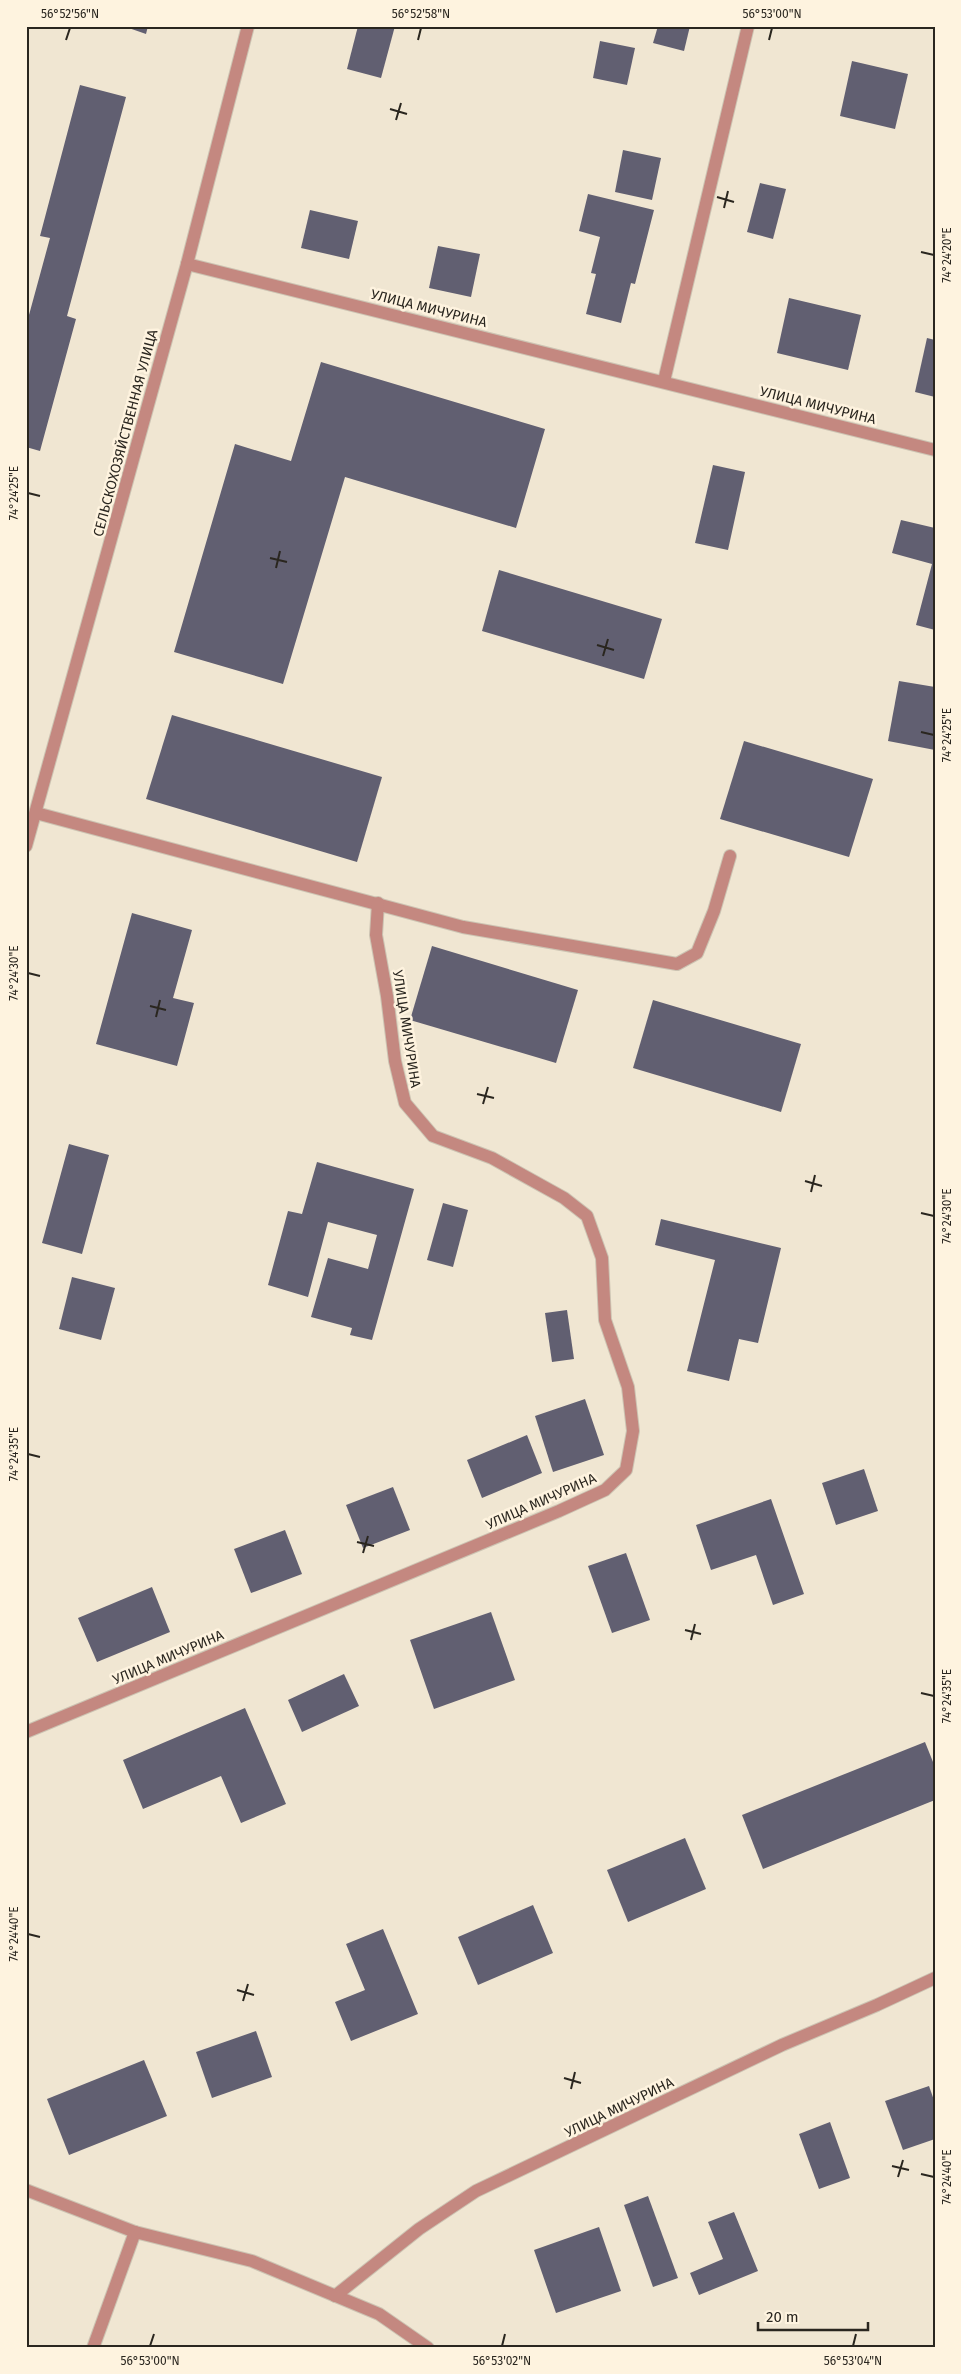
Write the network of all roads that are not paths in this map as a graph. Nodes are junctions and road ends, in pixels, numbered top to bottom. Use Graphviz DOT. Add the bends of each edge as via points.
graph roads {
  1 [pos="248,26"];
  2 [pos="748,26"];
  3 [pos="187,264"];
  4 [pos="664,381"];
  5 [pos="935,450"];
  6 [pos="36,813"];
  7 [pos="26,846"];
  8 [pos="730,856"];
  9 [pos="378,904"];
  10 [pos="26,1732"];
  11 [pos="935,1978"];
  12 [pos="26,2190"];
  13 [pos="135,2232"];
  14 [pos="335,2296"];
  15 [pos="93,2348"];
  16 [pos="428,2348"];
  1 -- 3 [label="street, СЕЛЬСКОХОЗЯЙСТВЕННАЯ УЛИЦА"];
  2 -- 4 [label="street"];
  3 -- 4 [label="street, УЛИЦА МИЧУРИНА"];
  3 -- 6 [label="street, СЕЛЬСКОХОЗЯЙСТВЕННАЯ УЛИЦА"];
  4 -- 5 [label="street, УЛИЦА МИЧУРИНА"];
  6 -- 7 [label="street, СЕЛЬСКОХОЗЯЙСТВЕННАЯ УЛИЦА"];
  6 -- 9 [label="street"];
  8 -- 9 [label="street" via="714,911 697,953 677,964 463,927"];
  9 -- 10 [label="street, УЛИЦА МИЧУРИНА" via="376,935 404,1103 433,1136 492,1158 564,1198 587,1216 602,1258 606,1320 628,1387 633,1431 626,1470 605,1490 559,1511"];
  11 -- 14 [label="street, УЛИЦА МИЧУРИНА" via="782,2045 476,2191 419,2229"];
  12 -- 13 [label="street"];
  13 -- 14 [label="street" via="252,2261"];
  13 -- 15 [label="street"];
  14 -- 16 [label="street" via="379,2314"];
}
